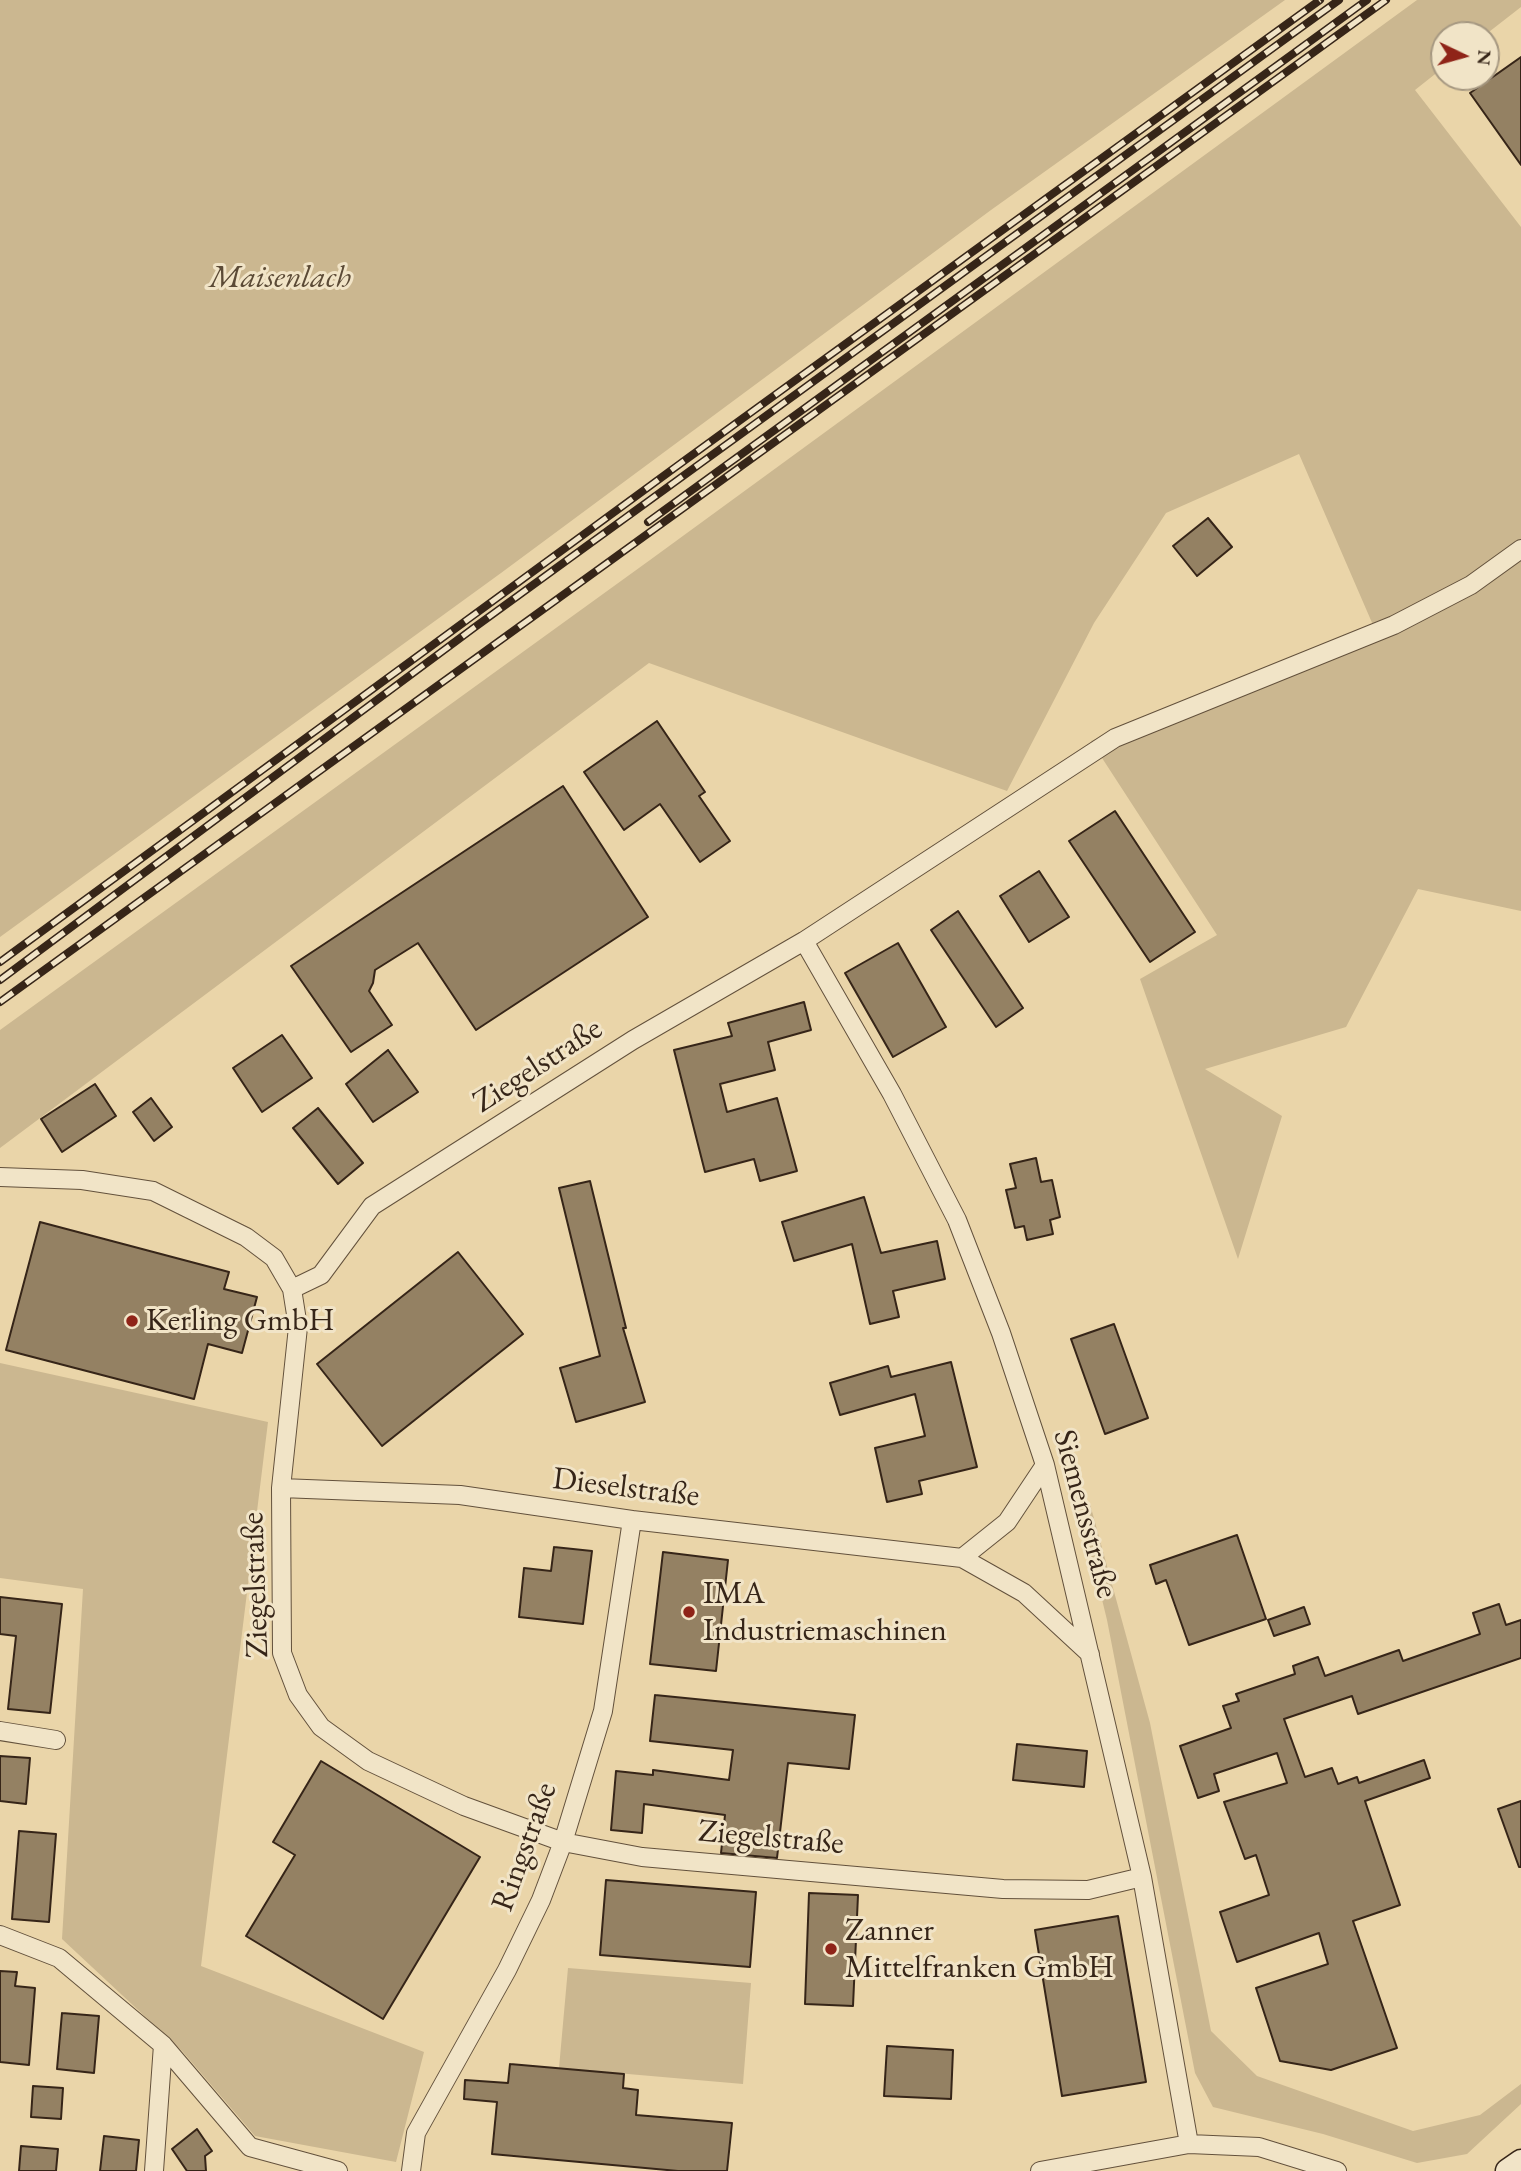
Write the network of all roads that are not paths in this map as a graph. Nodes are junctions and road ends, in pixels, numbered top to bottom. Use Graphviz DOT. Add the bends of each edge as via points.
graph roads {
  1 [pos="1521,550"];
  2 [pos="804,941"];
  3 [pos="0,1177"];
  4 [pos="292,1289"];
  5 [pos="1045,1465"];
  6 [pos="281,1488"];
  7 [pos="632,1520"];
  8 [pos="962,1558"];
  9 [pos="1091,1655"];
  10 [pos="0,1731"];
  11 [pos="55,1741"];
  12 [pos="563,1842"];
  13 [pos="1142,1877"];
  14 [pos="0,1935"];
  15 [pos="163,2045"];
  16 [pos="1189,2144"];
  17 [pos="1521,2162"];
  18 [pos="1316,2166"];
  19 [pos="155,2171"];
  20 [pos="338,2171"];
  21 [pos="411,2171"];
  22 [pos="1040,2171"];
  23 [pos="1338,2171"];
  24 [pos="1508,2171"];
  1 -- 2 [label="street, Ziegelstraße" via="1471,585 1394,625 1115,738"];
  2 -- 4 [label="street, Ziegelstraße" via="633,1040 372,1206 321,1275"];
  2 -- 5 [label="street, Siemensstraße" via="892,1094 957,1220"];
  3 -- 4 [label="street" via="82,1180 153,1191 246,1237 275,1258"];
  4 -- 6 [label="street, Ziegelstraße" via="298,1327"];
  5 -- 8 [label="street" via="1007,1522"];
  5 -- 9 [label="street, Siemensstraße"];
  6 -- 7 [label="street, Dieselstraße" via="460,1495"];
  6 -- 12 [label="street, Ziegelstraße" via="282,1653 298,1695 321,1727 368,1761 464,1806"];
  7 -- 8 [label="street, Dieselstraße"];
  7 -- 12 [label="street, Ringstraße" via="603,1711"];
  8 -- 9 [label="street, Dieselstraße" via="1024,1593"];
  9 -- 13 [label="street, Siemensstraße"];
  10 -- 11 [label="street"];
  12 -- 13 [label="street, Ziegelstraße" via="642,1857 1003,1889 1088,1891"];
  12 -- 21 [label="street, Ringstraße" via="507,1970 416,2133"];
  13 -- 16 [label="street, Siemensstraße"];
  14 -- 15 [label="street" via="59,1958"];
  15 -- 19 [label="street"];
  15 -- 20 [label="street" via="250,2147"];
  16 -- 18 [label="street" via="1259,2147"];
  16 -- 22 [label="street"];
  17 -- 24 [label="main road"];
  18 -- 23 [label="street"];
}
